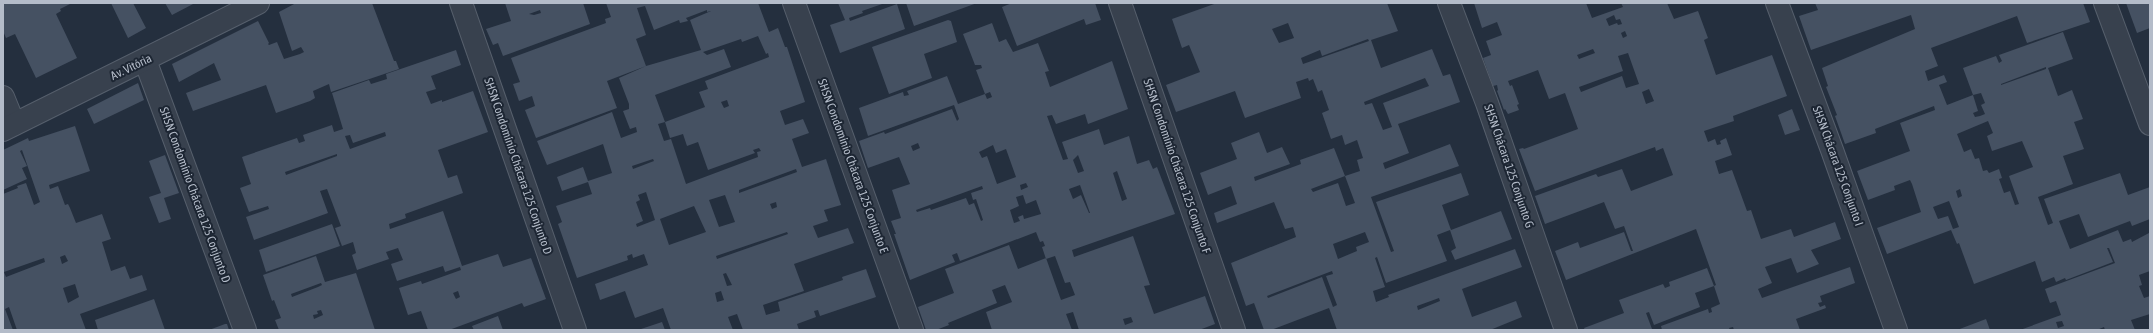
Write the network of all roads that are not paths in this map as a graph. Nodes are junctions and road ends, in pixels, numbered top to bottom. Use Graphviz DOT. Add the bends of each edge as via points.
graph roads {
  1 [pos="258,3"];
  2 [pos="461,3"];
  3 [pos="794,3"];
  4 [pos="1120,3"];
  5 [pos="1449,3"];
  6 [pos="1777,3"];
  7 [pos="2105,3"];
  8 [pos="145,60"];
  9 [pos="3,97"];
  10 [pos="2150,124"];
  11 [pos="9,127"];
  12 [pos="245,330"];
  13 [pos="575,330"];
  14 [pos="912,330"];
  15 [pos="1234,330"];
  16 [pos="1566,330"];
  17 [pos="1896,330"];
  1 -- 8 [label="street, Av. Vitória"];
  2 -- 13 [label="street, SHSN Condomínio Chácara 125 Conjunto D"];
  3 -- 14 [label="street, SHSN Condomínio Chácara 125 Conjunto E"];
  4 -- 15 [label="street, SHSN Condomínio Chácara 125 Conjunto F"];
  5 -- 16 [label="street, SHSN Chácara 125 Conjunto G" via="1487,103"];
  6 -- 17 [label="street, SHSN Chácara 125 Conjunto I"];
  7 -- 10 [label="street"];
  8 -- 11 [label="street, Av. Vitória"];
  8 -- 12 [label="street, SHSN Condomínio Chácara 125 Conjunto D"];
  9 -- 11 [label="street"];
}
